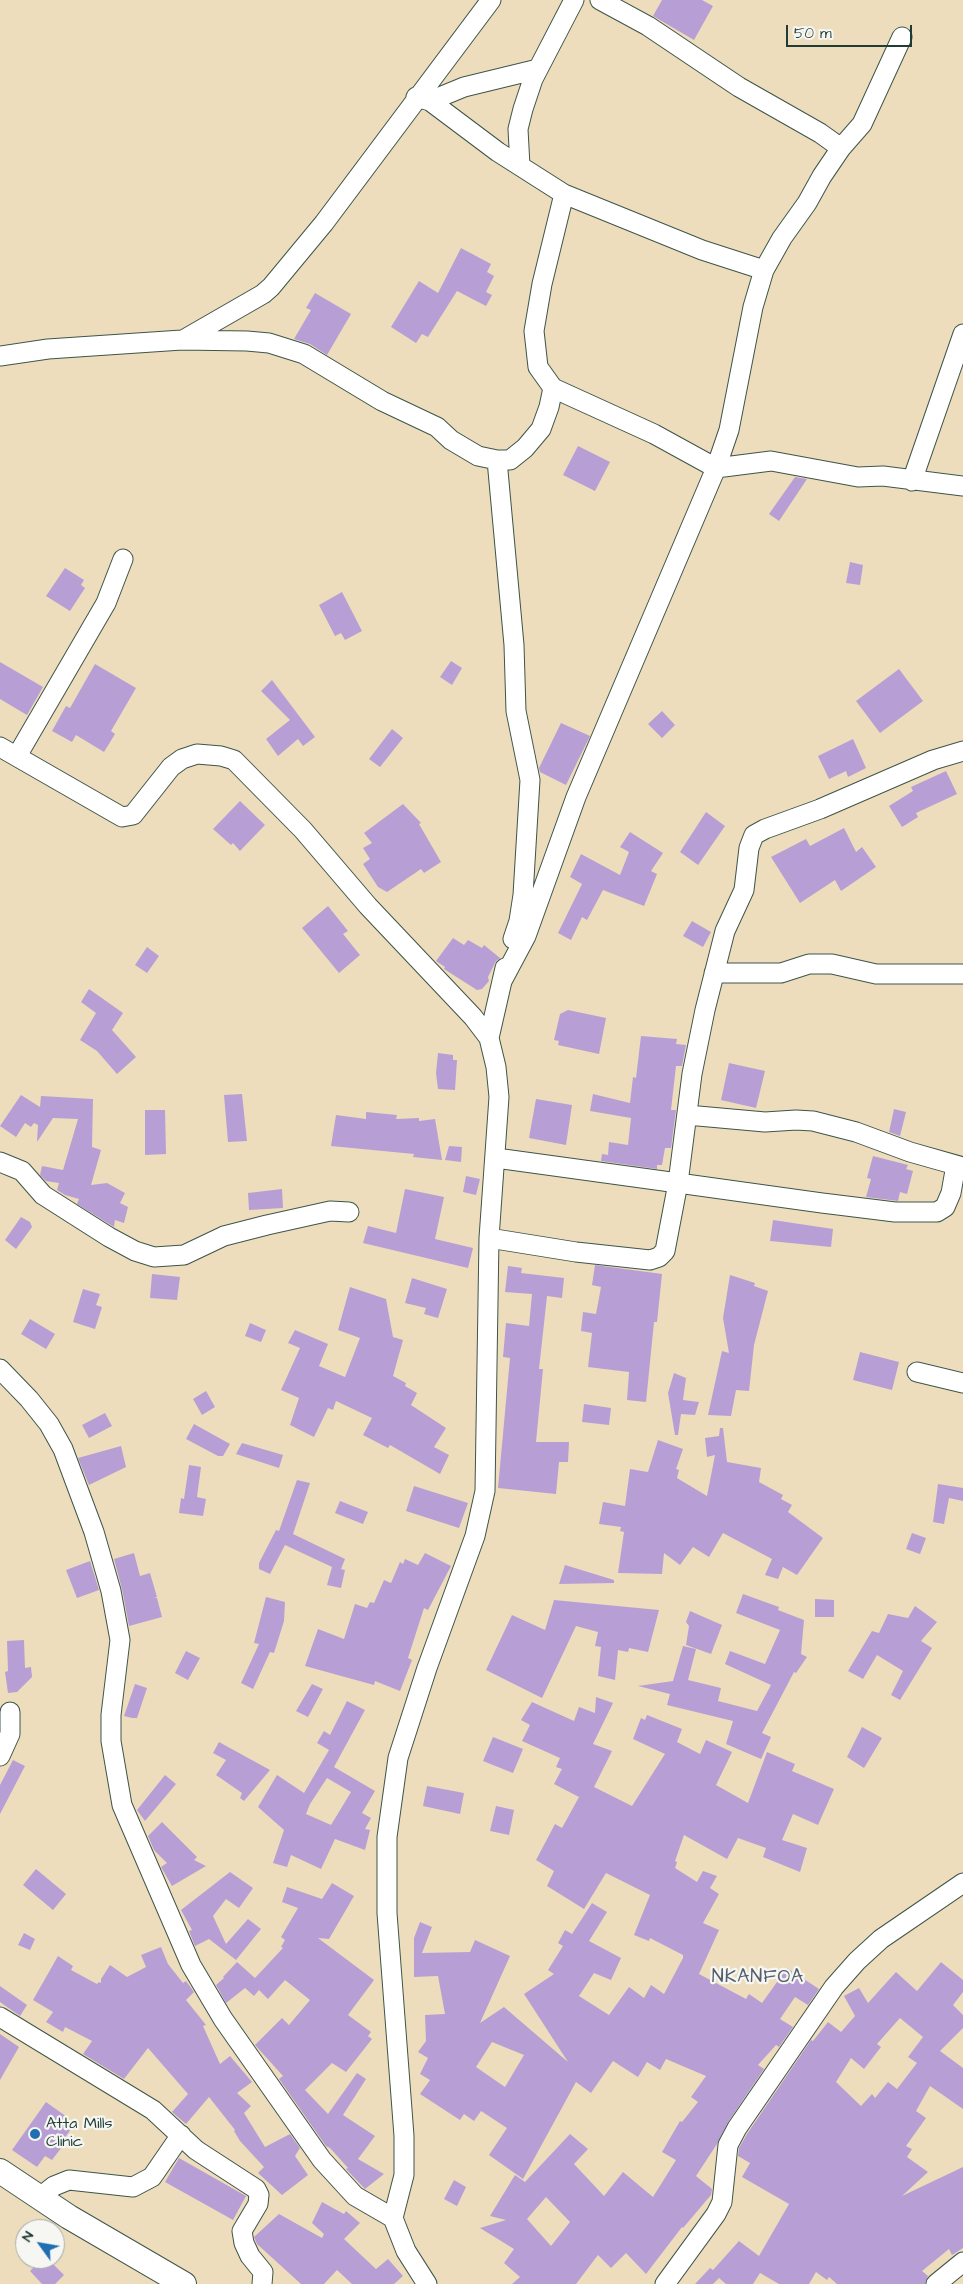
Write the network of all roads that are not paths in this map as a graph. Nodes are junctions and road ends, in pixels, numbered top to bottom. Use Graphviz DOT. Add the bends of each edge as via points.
graph roads {
  1 [pos="491,0"];
  2 [pos="574,0"];
  3 [pos="600,0"];
  4 [pos="902,37"];
  5 [pos="538,69"];
  6 [pos="423,99"];
  7 [pos="841,148"];
  8 [pos="520,166"];
  9 [pos="564,194"];
  10 [pos="764,270"];
  11 [pos="963,334"];
  12 [pos="182,340"];
  13 [pos="0,356"];
  14 [pos="553,388"];
  15 [pos="497,460"];
  16 [pos="716,468"];
  17 [pos="912,481"];
  18 [pos="963,486"];
  19 [pos="123,559"];
  20 [pos="0,747"];
  21 [pos="963,751"];
  22 [pos="17,756"];
  23 [pos="714,973"];
  24 [pos="963,974"];
  25 [pos="502,981"];
  26 [pos="489,1038"];
  27 [pos="687,1115"];
  28 [pos="496,1158"];
  29 [pos="0,1162"];
  30 [pos="959,1166"];
  31 [pos="678,1183"];
  32 [pos="349,1212"];
  33 [pos="490,1238"];
  34 [pos="0,1369"];
  35 [pos="917,1372"];
  36 [pos="963,1383"];
  37 [pos="10,1712"];
  38 [pos="0,1756"];
  39 [pos="963,1883"];
  40 [pos="0,2017"];
  41 [pos="181,2135"];
  42 [pos="0,2171"];
  43 [pos="40,2197"];
  44 [pos="393,2218"];
  45 [pos="963,2262"];
  46 [pos="184,2284"];
  47 [pos="262,2284"];
  48 [pos="427,2284"];
  49 [pos="665,2284"];
  50 [pos="936,2284"];
  1 -- 6 [label="street"];
  2 -- 5 [label="street"];
  3 -- 7 [label="street" via="648,26 739,87 820,132"];
  4 -- 7 [label="street" via="862,124"];
  5 -- 6 [label="street"];
  5 -- 8 [label="street" via="518,129"];
  6 -- 8 [label="street"];
  6 -- 12 [label="street" via="271,287"];
  7 -- 10 [label="street"];
  8 -- 9 [label="street"];
  9 -- 10 [label="street" via="702,250"];
  9 -- 14 [label="street" via="534,331 538,367"];
  10 -- 16 [label="street" via="753,307 729,430"];
  11 -- 17 [label="street"];
  12 -- 13 [label="street" via="48,349"];
  12 -- 15 [label="street" via="247,340 289,348 438,427 451,440 478,456"];
  14 -- 15 [label="street" via="540,429 510,460"];
  14 -- 16 [label="street" via="654,434"];
  15 -- 25 [label="street" via="514,645 516,710 530,780 523,895"];
  16 -- 17 [label="street" via="770,461 851,476 883,476"];
  16 -- 25 [label="street" via="576,797 526,936"];
  17 -- 18 [label="street"];
  19 -- 22 [label="street" via="106,603"];
  20 -- 22 [label="street"];
  21 -- 23 [label="street" via="933,760 754,835 749,848 744,890 724,931"];
  22 -- 26 [label="street" via="122,817 133,815 171,767 182,759 197,754 234,760 303,830"];
  23 -- 24 [label="street" via="781,973 809,964 832,964 876,974"];
  23 -- 27 [label="street" via="692,1074"];
  25 -- 26 [label="street"];
  26 -- 28 [label="street" via="499,1097"];
  27 -- 30 [label="street" via="765,1122 814,1121"];
  27 -- 31 [label="street"];
  28 -- 31 [label="street"];
  28 -- 33 [label="street"];
  29 -- 32 [label="street" via="22,1171 43,1195 109,1237 154,1257 184,1255 224,1236 276,1223 330,1211"];
  30 -- 31 [label="street" via="945,1207 937,1212 895,1212 822,1204"];
  31 -- 33 [label="street" via="665,1251 650,1260"];
  33 -- 44 [label="street" via="484,1490 480,1515 398,1758 386,1837 387,1913 404,2136 404,2175"];
  34 -- 44 [label="street" via="44,1417 64,1449 94,1532 112,1591 120,1640 111,1741 122,1805 191,1965 223,2019 322,2160 355,2196"];
  35 -- 36 [label="street"];
  37 -- 38 [label="street" via="10,1734"];
  39 -- 49 [label="street" via="881,1940 834,1987 737,2128 728,2145 722,2202"];
  40 -- 41 [label="street" via="153,2110"];
  41 -- 43 [label="street" via="152,2177 133,2188 69,2180"];
  41 -- 47 [label="street" via="213,2163 256,2189 258,2204 242,2231 250,2256 263,2272"];
  42 -- 43 [label="street"];
  43 -- 46 [label="street" via="69,2218"];
  44 -- 48 [label="street" via="406,2251"];
  45 -- 50 [label="street"];
}
